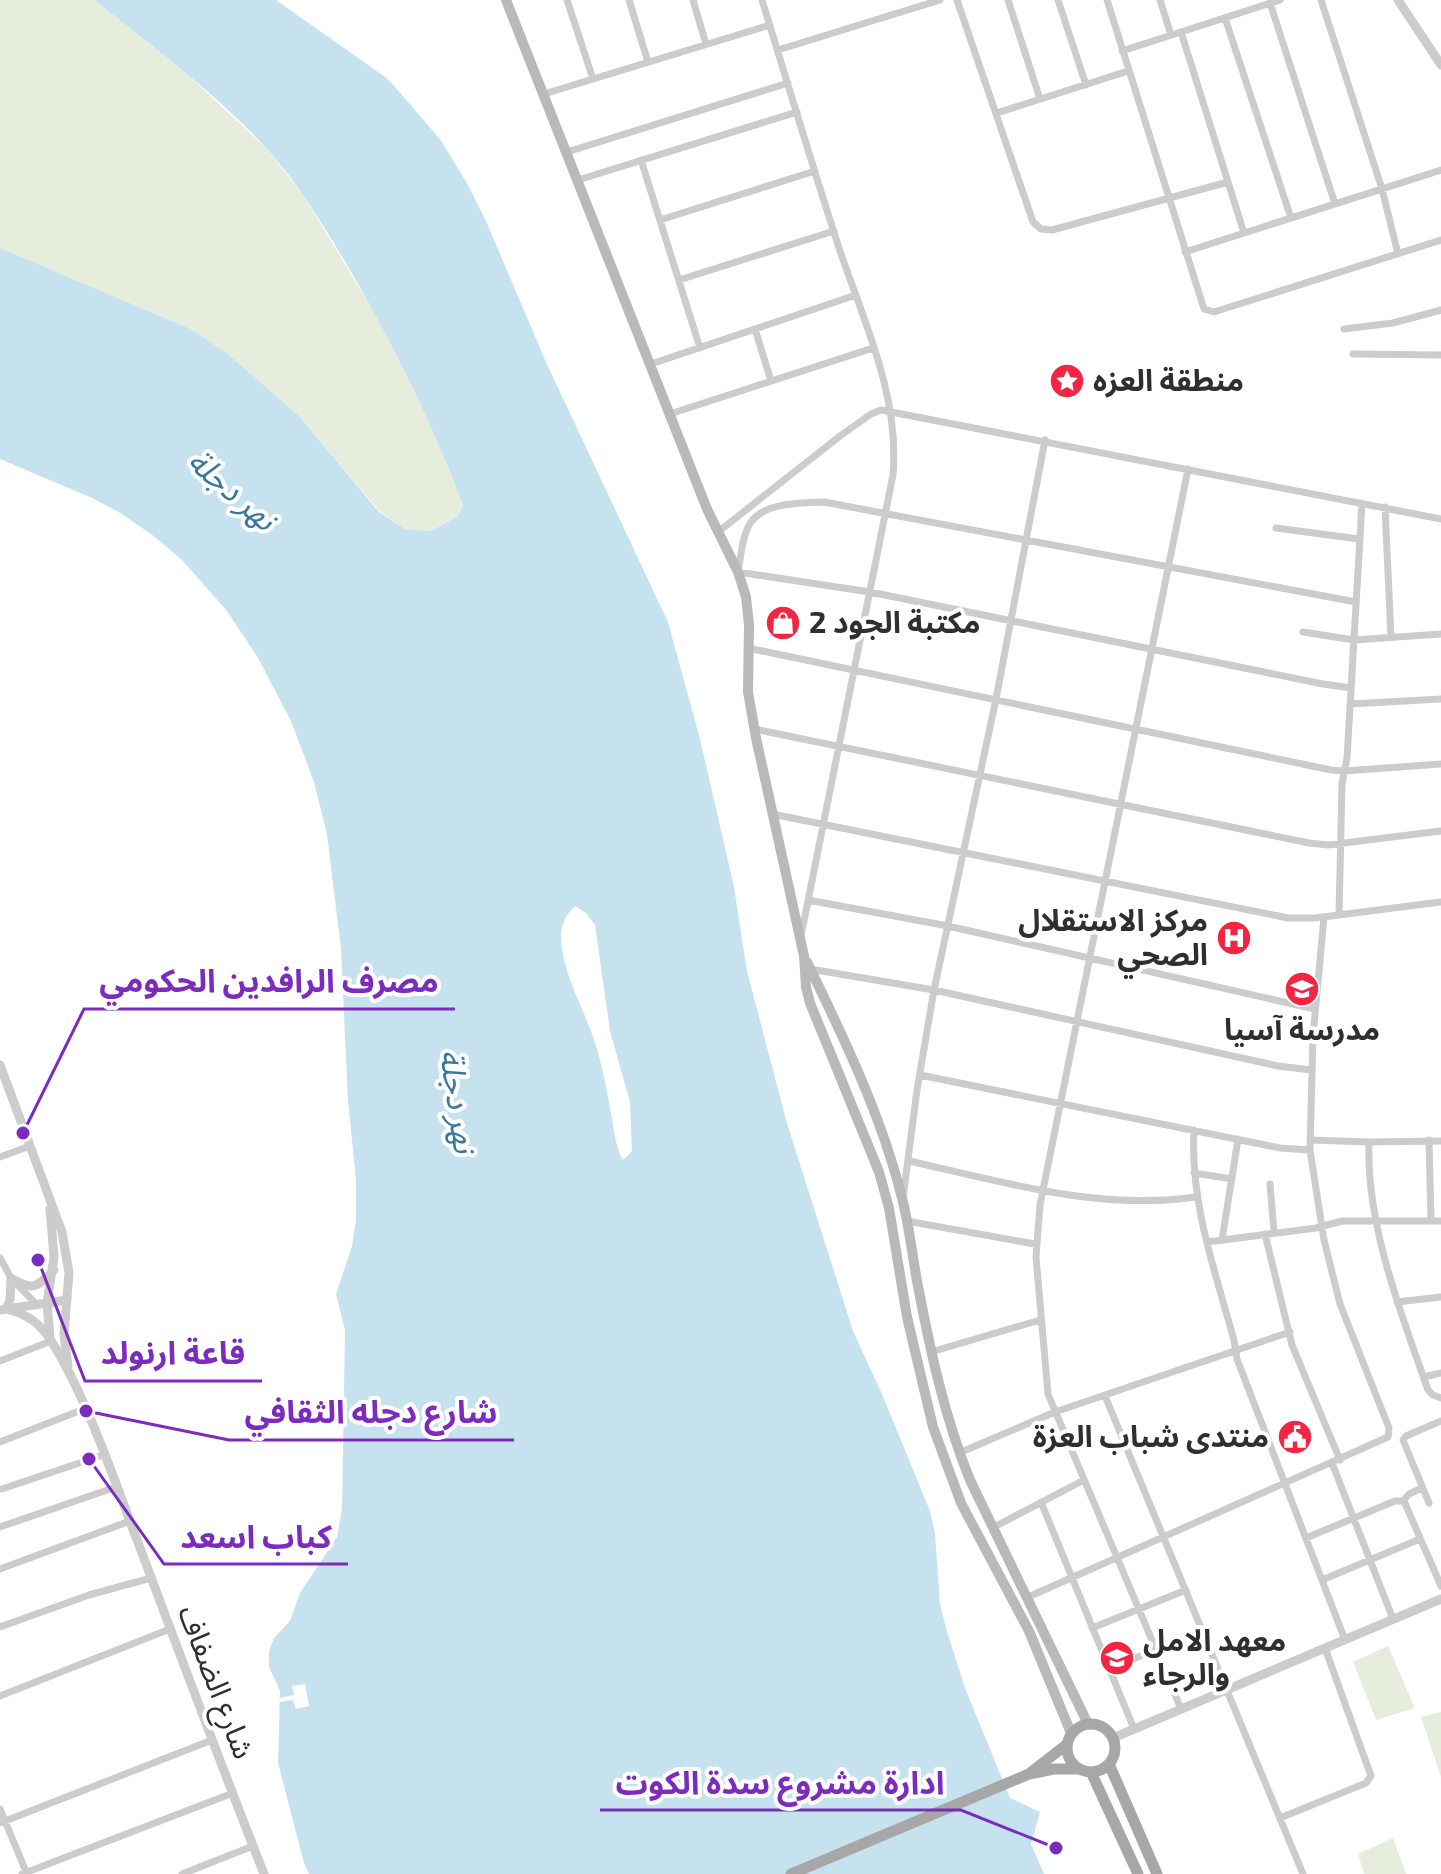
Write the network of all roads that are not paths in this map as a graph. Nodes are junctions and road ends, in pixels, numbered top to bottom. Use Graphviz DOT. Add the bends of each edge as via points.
graph roads {
  1 [pos="506,0"];
  2 [pos="567,0"];
  3 [pos="629,0"];
  4 [pos="693,0"];
  5 [pos="762,0"];
  6 [pos="940,0"];
  7 [pos="957,0"];
  8 [pos="1008,0"];
  9 [pos="1058,0"];
  10 [pos="1107,0"];
  11 [pos="1160,0"];
  12 [pos="1280,0"];
  13 [pos="1321,0"];
  14 [pos="1398,0"];
  15 [pos="1270,3"];
  16 [pos="1225,18"];
  17 [pos="770,25"];
  18 [pos="1181,32"];
  19 [pos="1171,35"];
  20 [pos="706,44"];
  21 [pos="778,50"];
  22 [pos="1122,51"];
  23 [pos="648,62"];
  24 [pos="1441,65"];
  25 [pos="1128,71"];
  26 [pos="593,79"];
  27 [pos="788,83"];
  28 [pos="1086,85"];
  29 [pos="544,94"];
  30 [pos="1040,99"];
  31 [pos="797,112"];
  32 [pos="997,113"];
  33 [pos="567,152"];
  34 [pos="641,160"];
  35 [pos="1441,170"];
  36 [pos="815,171"];
  37 [pos="578,180"];
  38 [pos="1228,182"];
  39 [pos="1382,189"];
  40 [pos="1168,199"];
  41 [pos="1335,204"];
  42 [pos="1291,218"];
  43 [pos="660,220"];
  44 [pos="834,231"];
  45 [pos="1244,233"];
  46 [pos="1441,240"];
  47 [pos="1185,252"];
  48 [pos="1398,254"];
  49 [pos="679,280"];
  50 [pos="856,295"];
  51 [pos="1441,310"];
  52 [pos="755,329"];
  53 [pos="1344,329"];
  54 [pos="700,348"];
  55 [pos="873,348"];
  56 [pos="1353,354"];
  57 [pos="1441,355"];
  58 [pos="651,364"];
  59 [pos="771,381"];
  60 [pos="890,410"];
  61 [pos="670,414"];
  62 [pos="1045,440"];
  63 [pos="1188,469"];
  64 [pos="1362,503"];
  65 [pos="1385,507"];
  66 [pos="885,514"];
  67 [pos="1441,519"];
  68 [pos="1276,528"];
  69 [pos="718,532"];
  70 [pos="1359,539"];
  71 [pos="1027,541"];
  72 [pos="1168,567"];
  73 [pos="738,572"];
  74 [pos="870,592"];
  75 [pos="1356,602"];
  76 [pos="1012,621"];
  77 [pos="1303,632"];
  78 [pos="1441,634"];
  79 [pos="1391,637"];
  80 [pos="1354,640"];
  81 [pos="748,648"];
  82 [pos="1151,649"];
  83 [pos="854,669"];
  84 [pos="1351,688"];
  85 [pos="996,699"];
  86 [pos="1441,699"];
  87 [pos="1350,704"];
  88 [pos="1134,728"];
  89 [pos="754,729"];
  90 [pos="839,746"];
  91 [pos="1441,764"];
  92 [pos="1344,771"];
  93 [pos="981,775"];
  94 [pos="1120,803"];
  95 [pos="772,814"];
  96 [pos="824,823"];
  97 [pos="1441,831"];
  98 [pos="1341,843"];
  99 [pos="964,852"];
  100 [pos="1106,881"];
  101 [pos="808,900"];
  102 [pos="1441,902"];
  103 [pos="1339,915"];
  104 [pos="1324,917"];
  105 [pos="948,926"];
  106 [pos="800,938"];
  107 [pos="804,956"];
  108 [pos="1090,957"];
  109 [pos="810,969"];
  110 [pos="934,990"];
  111 [pos="1315,1009"];
  112 [pos="1077,1022"];
  113 [pos="0,1065"];
  114 [pos="1311,1070"];
  115 [pos="920,1075"];
  116 [pos="1060,1103"];
  117 [pos="1194,1130"];
  118 [pos="1238,1139"];
  119 [pos="1429,1140"];
  120 [pos="1441,1141"];
  121 [pos="1369,1142"];
  122 [pos="1310,1145"];
  123 [pos="30,1146"];
  124 [pos="0,1157"];
  125 [pos="909,1161"];
  126 [pos="1194,1173"];
  127 [pos="1232,1179"];
  128 [pos="1270,1184"];
  129 [pos="1043,1190"];
  130 [pos="1196,1197"];
  131 [pos="903,1200"];
  132 [pos="50,1201"];
  133 [pos="907,1221"];
  134 [pos="1377,1221"];
  135 [pos="1431,1221"];
  136 [pos="1441,1221"];
  137 [pos="1322,1226"];
  138 [pos="1270,1233"];
  139 [pos="1222,1240"];
  140 [pos="1207,1242"];
  141 [pos="1035,1244"];
  142 [pos="0,1258"];
  143 [pos="54,1270"];
  144 [pos="11,1278"];
  145 [pos="1441,1297"];
  146 [pos="67,1300"];
  147 [pos="1397,1302"];
  148 [pos="42,1304"];
  149 [pos="3,1310"];
  150 [pos="1040,1320"];
  151 [pos="1290,1332"];
  152 [pos="51,1341"];
  153 [pos="1236,1351"];
  154 [pos="931,1352"];
  155 [pos="0,1361"];
  156 [pos="69,1373"];
  157 [pos="1441,1373"];
  158 [pos="1424,1377"];
  159 [pos="1105,1396"];
  160 [pos="1441,1398"];
  161 [pos="84,1409"];
  162 [pos="1055,1412"];
  163 [pos="1441,1421"];
  164 [pos="1388,1435"];
  165 [pos="1404,1439"];
  166 [pos="0,1442"];
  167 [pos="959,1453"];
  168 [pos="103,1455"];
  169 [pos="1336,1461"];
  170 [pos="1084,1480"];
  171 [pos="1286,1483"];
  172 [pos="116,1487"];
  173 [pos="1422,1488"];
  174 [pos="2,1489"];
  175 [pos="1403,1501"];
  176 [pos="1041,1502"];
  177 [pos="1429,1503"];
  178 [pos="1354,1518"];
  179 [pos="130,1521"];
  180 [pos="0,1527"];
  181 [pos="994,1527"];
  182 [pos="1164,1537"];
  183 [pos="1306,1538"];
  184 [pos="1420,1539"];
  185 [pos="1006,1555"];
  186 [pos="1116,1558"];
  187 [pos="1370,1559"];
  188 [pos="993,1562"];
  189 [pos="0,1569"];
  190 [pos="151,1578"];
  191 [pos="1072,1578"];
  192 [pos="1322,1580"];
  193 [pos="1441,1586"];
  194 [pos="1186,1590"];
  195 [pos="1026,1598"];
  196 [pos="1441,1599"];
  197 [pos="1138,1609"];
  198 [pos="1393,1619"];
  199 [pos="0,1627"];
  200 [pos="1092,1628"];
  201 [pos="170,1629"];
  202 [pos="1203,1630"];
  203 [pos="1345,1640"];
  204 [pos="1325,1648"];
  205 [pos="1156,1650"];
  206 [pos="1109,1669"];
  207 [pos="1228,1689"];
  208 [pos="0,1696"];
  209 [pos="1181,1709"];
  210 [pos="1088,1724"];
  211 [pos="1134,1729"];
  212 [pos="1071,1733"];
  213 [pos="1113,1738"];
  214 [pos="212,1740"];
  215 [pos="1066,1745"];
  216 [pos="1109,1764"];
  217 [pos="1085,1771"];
  218 [pos="1027,1774"];
  219 [pos="233,1793"];
  220 [pos="0,1809"];
  221 [pos="1280,1818"];
  222 [pos="2,1822"];
  223 [pos="253,1846"];
  224 [pos="25,1873"];
  225 [pos="182,1874"];
  226 [pos="264,1874"];
  227 [pos="791,1874"];
  228 [pos="1138,1874"];
  229 [pos="1157,1874"];
  230 [pos="1303,1874"];
  1 -- 29 [label="main road"];
  2 -- 26 [label="street"];
  3 -- 23 [label="street"];
  4 -- 20 [label="street"];
  5 -- 17 [label="street"];
  6 -- 21 [label="street"];
  7 -- 32 [label="street"];
  8 -- 30 [label="street"];
  9 -- 28 [label="street"];
  10 -- 22 [label="street"];
  11 -- 19 [label="street"];
  12 -- 15 [label="street"];
  13 -- 39 [label="street"];
  14 -- 24 [label="street"];
  15 -- 16 [label="street"];
  15 -- 41 [label="street"];
  16 -- 18 [label="street"];
  16 -- 42 [label="street"];
  17 -- 20 [label="street"];
  17 -- 21 [label="street"];
  18 -- 19 [label="street"];
  18 -- 38 [label="street"];
  19 -- 22 [label="street"];
  20 -- 23 [label="street"];
  21 -- 27 [label="street"];
  22 -- 25 [label="street"];
  23 -- 26 [label="street"];
  25 -- 28 [label="street"];
  25 -- 40 [label="street"];
  26 -- 29 [label="street"];
  27 -- 31 [label="street"];
  27 -- 33 [label="street"];
  28 -- 30 [label="street"];
  29 -- 33 [label="main road"];
  30 -- 32 [label="street"];
  31 -- 34 [label="street"];
  31 -- 36 [label="street"];
  32 -- 40 [label="street" via="1033,222 1041,229"];
  33 -- 37 [label="main road"];
  34 -- 37 [label="street"];
  34 -- 43 [label="street"];
  35 -- 39 [label="street"];
  36 -- 43 [label="street"];
  36 -- 44 [label="street"];
  37 -- 58 [label="main road"];
  38 -- 40 [label="street"];
  38 -- 45 [label="street"];
  39 -- 41 [label="street"];
  39 -- 48 [label="street"];
  40 -- 47 [label="street"];
  41 -- 42 [label="street"];
  42 -- 45 [label="street"];
  43 -- 49 [label="street"];
  44 -- 49 [label="street"];
  44 -- 50 [label="street"];
  45 -- 47 [label="street"];
  46 -- 48 [label="street"];
  47 -- 48 [label="street" via="1203,307 1211,312"];
  49 -- 54 [label="street"];
  50 -- 52 [label="street"];
  50 -- 55 [label="street"];
  51 -- 53 [label="street"];
  52 -- 54 [label="street"];
  52 -- 59 [label="street"];
  54 -- 58 [label="street"];
  55 -- 59 [label="street"];
  55 -- 60 [label="street"];
  56 -- 57 [label="street"];
  58 -- 61 [label="main road"];
  59 -- 61 [label="street"];
  60 -- 62 [label="street"];
  60 -- 66 [label="street" via="895,453"];
  60 -- 69 [label="street" via="871,414"];
  61 -- 69 [label="main road"];
  62 -- 63 [label="street"];
  62 -- 71 [label="street"];
  63 -- 64 [label="street"];
  63 -- 72 [label="street"];
  64 -- 65 [label="street"];
  64 -- 70 [label="street"];
  65 -- 67 [label="street"];
  65 -- 79 [label="street"];
  66 -- 71 [label="street"];
  66 -- 73 [label="street" via="824,502 767,510 747,530"];
  66 -- 74 [label="street"];
  68 -- 70 [label="street"];
  69 -- 73 [label="main road"];
  70 -- 75 [label="street"];
  71 -- 72 [label="street"];
  71 -- 76 [label="street"];
  72 -- 75 [label="street"];
  72 -- 82 [label="street"];
  73 -- 74 [label="street"];
  73 -- 81 [label="main road" via="748,611"];
  74 -- 76 [label="street"];
  74 -- 83 [label="street"];
  75 -- 80 [label="street"];
  76 -- 82 [label="street"];
  76 -- 85 [label="street"];
  77 -- 80 [label="street"];
  78 -- 79 [label="street"];
  79 -- 80 [label="street"];
  80 -- 84 [label="street"];
  81 -- 83 [label="street"];
  81 -- 89 [label="main road"];
  82 -- 84 [label="street"];
  82 -- 88 [label="street"];
  83 -- 85 [label="street"];
  83 -- 90 [label="street"];
  84 -- 87 [label="street"];
  85 -- 88 [label="street"];
  85 -- 93 [label="street"];
  86 -- 87 [label="street"];
  87 -- 92 [label="street"];
  88 -- 92 [label="street"];
  88 -- 94 [label="street"];
  89 -- 90 [label="street"];
  89 -- 95 [label="main road"];
  90 -- 93 [label="street"];
  90 -- 96 [label="street"];
  91 -- 92 [label="street"];
  92 -- 98 [label="street"];
  93 -- 94 [label="street"];
  93 -- 99 [label="street"];
  94 -- 98 [label="street" via="1309,843"];
  94 -- 100 [label="street"];
  95 -- 96 [label="street"];
  95 -- 106 [label="main road"];
  96 -- 99 [label="street"];
  96 -- 101 [label="street"];
  97 -- 98 [label="street"];
  98 -- 103 [label="street"];
  99 -- 100 [label="street"];
  99 -- 105 [label="street"];
  100 -- 104 [label="street" via="1288,918"];
  100 -- 108 [label="street"];
  101 -- 105 [label="street"];
  101 -- 106 [label="street"];
  102 -- 103 [label="street"];
  103 -- 104 [label="street"];
  104 -- 111 [label="street"];
  105 -- 108 [label="street"];
  105 -- 110 [label="street"];
  106 -- 107 [label="main road"];
  107 -- 109 [label="main road"];
  107 -- 188 [label="main road" via="810,1003 889,1208 933,1427 961,1503"];
  108 -- 111 [label="street"];
  108 -- 112 [label="street"];
  109 -- 110 [label="street"];
  109 -- 131 [label="main road" via="838,1025"];
  110 -- 112 [label="street"];
  110 -- 115 [label="street"];
  111 -- 114 [label="street"];
  112 -- 114 [label="street"];
  112 -- 116 [label="street"];
  113 -- 123 [label="street"];
  114 -- 122 [label="street"];
  115 -- 116 [label="street"];
  115 -- 125 [label="street"];
  116 -- 117 [label="street"];
  116 -- 129 [label="street"];
  117 -- 118 [label="street"];
  117 -- 126 [label="street"];
  118 -- 122 [label="street" via="1280,1148"];
  118 -- 127 [label="street"];
  119 -- 120 [label="street"];
  119 -- 121 [label="street"];
  119 -- 135 [label="street"];
  121 -- 122 [label="street"];
  121 -- 134 [label="street"];
  122 -- 137 [label="street"];
  123 -- 124 [label="street"];
  123 -- 132 [label="street"];
  125 -- 129 [label="street"];
  125 -- 131 [label="street"];
  126 -- 127 [label="street"];
  126 -- 130 [label="street"];
  127 -- 139 [label="street"];
  128 -- 138 [label="street"];
  129 -- 130 [label="street" via="1114,1201"];
  129 -- 141 [label="street"];
  130 -- 140 [label="street"];
  131 -- 133 [label="main road"];
  132 -- 143 [label="street"];
  132 -- 146 [label="street" via="65,1247"];
  133 -- 141 [label="street"];
  133 -- 154 [label="main road"];
  134 -- 135 [label="street"];
  134 -- 137 [label="street"];
  134 -- 147 [label="street"];
  135 -- 136 [label="street"];
  137 -- 138 [label="street"];
  137 -- 164 [label="street" via="1340,1304"];
  138 -- 139 [label="street"];
  138 -- 151 [label="street"];
  139 -- 140 [label="street"];
  140 -- 153 [label="street"];
  141 -- 150 [label="street"];
  142 -- 144 [label="street"];
  143 -- 144 [label="street" via="29,1287"];
  143 -- 148 [label="street"];
  144 -- 148 [label="street"];
  144 -- 149 [label="street" via="10,1300"];
  145 -- 147 [label="street"];
  146 -- 148 [label="street"];
  146 -- 156 [label="street"];
  147 -- 158 [label="street"];
  148 -- 149 [label="street"];
  148 -- 152 [label="street"];
  149 -- 152 [label="street" via="24,1314"];
  150 -- 154 [label="street"];
  150 -- 162 [label="street" via="1046,1385"];
  151 -- 153 [label="street"];
  151 -- 169 [label="street"];
  152 -- 155 [label="street"];
  152 -- 156 [label="street"];
  153 -- 159 [label="street"];
  153 -- 171 [label="street"];
  154 -- 167 [label="main road"];
  156 -- 161 [label="street, شارع الضفاف"];
  157 -- 158 [label="street"];
  158 -- 160 [label="street" via="1430,1393"];
  159 -- 162 [label="street"];
  159 -- 182 [label="street"];
  161 -- 166 [label="street"];
  161 -- 168 [label="street, شارع الضفاف"];
  162 -- 167 [label="street"];
  162 -- 170 [label="street"];
  163 -- 165 [label="street"];
  164 -- 165 [label="street"];
  164 -- 169 [label="street"];
  165 -- 173 [label="street"];
  167 -- 181 [label="main road"];
  168 -- 172 [label="street, شارع الضفاف"];
  168 -- 174 [label="street"];
  169 -- 171 [label="street"];
  169 -- 178 [label="street"];
  170 -- 176 [label="street"];
  170 -- 186 [label="street"];
  171 -- 182 [label="street"];
  171 -- 183 [label="street"];
  172 -- 179 [label="street, شارع الضفاف"];
  172 -- 180 [label="street"];
  173 -- 175 [label="street"];
  173 -- 177 [label="street"];
  175 -- 178 [label="street"];
  175 -- 184 [label="street"];
  176 -- 181 [label="street"];
  176 -- 191 [label="street"];
  178 -- 183 [label="street"];
  178 -- 187 [label="street"];
  179 -- 189 [label="street"];
  179 -- 190 [label="street, شارع الضفاف"];
  181 -- 185 [label="main road"];
  182 -- 186 [label="street"];
  182 -- 194 [label="street"];
  183 -- 192 [label="street"];
  184 -- 187 [label="street"];
  184 -- 193 [label="street"];
  185 -- 188 [label="main road"];
  185 -- 195 [label="main road"];
  186 -- 191 [label="street"];
  186 -- 197 [label="street"];
  187 -- 192 [label="street"];
  187 -- 198 [label="street"];
  188 -- 212 [label="main road" via="1029,1631"];
  190 -- 199 [label="street"];
  190 -- 201 [label="street, شارع الضفاف"];
  191 -- 195 [label="street"];
  191 -- 200 [label="street"];
  192 -- 203 [label="street"];
  194 -- 197 [label="street"];
  194 -- 202 [label="street"];
  195 -- 210 [label="main road"];
  196 -- 198 [label="street"];
  197 -- 200 [label="street"];
  197 -- 205 [label="street"];
  198 -- 203 [label="street"];
  200 -- 206 [label="street"];
  201 -- 208 [label="street"];
  201 -- 214 [label="street, شارع الضفاف"];
  202 -- 205 [label="street"];
  202 -- 207 [label="street"];
  203 -- 204 [label="street"];
  204 -- 207 [label="street"];
  204 -- 221 [label="street" via="1371,1776 1366,1783"];
  205 -- 206 [label="street"];
  205 -- 209 [label="street"];
  206 -- 211 [label="street"];
  207 -- 209 [label="street"];
  207 -- 221 [label="street"];
  209 -- 211 [label="street"];
  210 -- 212 [label="main road"];
  210 -- 213 [label="main road" via="1103,1727"];
  211 -- 213 [label="street"];
  212 -- 215 [label="main road"];
  213 -- 216 [label="main road" via="1115,1752"];
  214 -- 219 [label="street, شارع الضفاف"];
  214 -- 222 [label="street"];
  215 -- 217 [label="main road" via="1069,1759"];
  215 -- 218 [label="main road"];
  216 -- 217 [label="main road"];
  216 -- 229 [label="main road"];
  217 -- 218 [label="main road"];
  217 -- 228 [label="main road"];
  218 -- 227 [label="main road"];
  219 -- 223 [label="street, شارع الضفاف"];
  219 -- 224 [label="street"];
  220 -- 222 [label="street"];
  221 -- 230 [label="street"];
  222 -- 224 [label="street"];
  223 -- 225 [label="street"];
  223 -- 226 [label="street, شارع الضفاف"];
}
